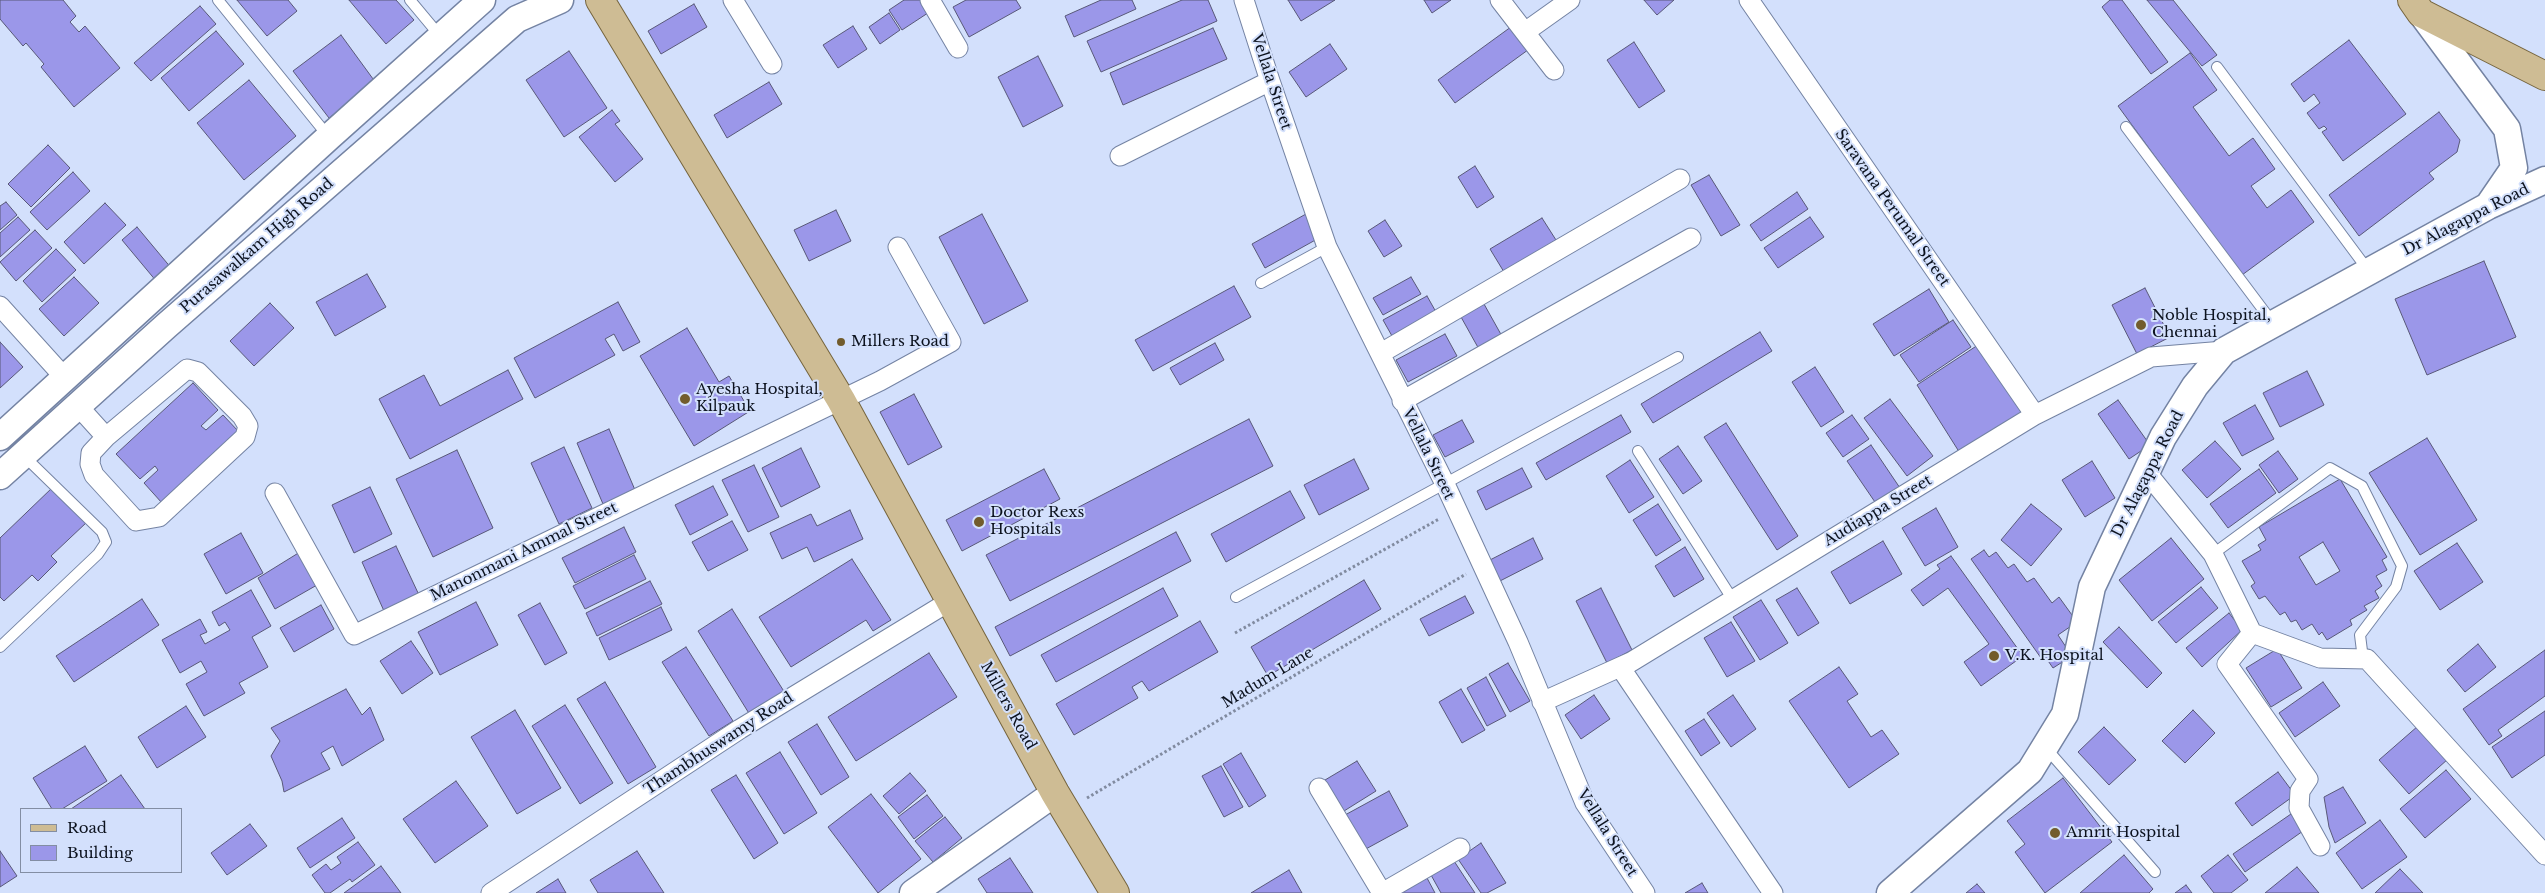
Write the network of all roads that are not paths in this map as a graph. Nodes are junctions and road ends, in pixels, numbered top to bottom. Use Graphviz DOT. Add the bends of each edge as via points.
graph roads {
  1 [pos="218,0"];
  2 [pos="410,0"];
  3 [pos="482,0"];
  4 [pos="560,0"];
  5 [pos="600,0"];
  6 [pos="733,0"];
  7 [pos="930,0"];
  8 [pos="1244,0"];
  9 [pos="1500,0"];
  10 [pos="1570,0"];
  11 [pos="1749,0"];
  12 [pos="2416,6"];
  13 [pos="1525,32"];
  14 [pos="440,36"];
  15 [pos="958,48"];
  16 [pos="772,64"];
  17 [pos="2217,67"];
  18 [pos="1554,70"];
  19 [pos="2545,76"];
  20 [pos="1270,82"];
  21 [pos="2126,127"];
  22 [pos="329,137"];
  23 [pos="1120,156"];
  24 [pos="1680,180"];
  25 [pos="2545,180"];
  26 [pos="2488,206"];
  27 [pos="1691,238"];
  28 [pos="1327,246"];
  29 [pos="898,247"];
  30 [pos="2369,271"];
  31 [pos="1261,283"];
  32 [pos="0,306"];
  33 [pos="2274,324"];
  34 [pos="2224,351"];
  35 [pos="1381,353"];
  36 [pos="1678,356"];
  37 [pos="65,378"];
  38 [pos="841,400"];
  39 [pos="1402,401"];
  40 [pos="78,406"];
  41 [pos="2035,415"];
  42 [pos="0,437"];
  43 [pos="106,437"];
  44 [pos="1638,451"];
  45 [pos="23,455"];
  46 [pos="2147,473"];
  47 [pos="0,476"];
  48 [pos="1445,484"];
  49 [pos="275,493"];
  50 [pos="2213,554"];
  51 [pos="1236,597"];
  52 [pos="1733,600"];
  53 [pos="950,601"];
  54 [pos="2252,633"];
  55 [pos="0,646"];
  56 [pos="2362,659"];
  57 [pos="1620,667"];
  58 [pos="1542,702"];
  59 [pos="2044,746"];
  60 [pos="1319,788"];
  61 [pos="1060,802"];
  62 [pos="2320,846"];
  63 [pos="1460,848"];
  64 [pos="2545,855"];
  65 [pos="2155,872"];
  66 [pos="491,893"];
  67 [pos="913,893"];
  68 [pos="1115,893"];
  69 [pos="1382,893"];
  70 [pos="1645,893"];
  71 [pos="1773,893"];
  72 [pos="1890,893"];
  1 -- 22 [label="lane"];
  2 -- 14 [label="lane"];
  3 -- 14 [label="main road, Purasawalkam High Road"];
  4 -- 40 [label="main road, Purasawalkam High Road" via="517,20"];
  5 -- 38 [label="main road, Millers Road"];
  6 -- 16 [label="street"];
  7 -- 15 [label="street"];
  8 -- 20 [label="street, Vellala Street"];
  9 -- 13 [label="street"];
  10 -- 13 [label="street"];
  11 -- 41 [label="street, Saravana Perumal Street"];
  12 -- 19 [label="main road"];
  12 -- 26 [label="main road" via="2507,129 2514,168"];
  13 -- 18 [label="street"];
  14 -- 22 [label="main road, Purasawalkam High Road"];
  17 -- 30 [label="lane"];
  20 -- 23 [label="street"];
  20 -- 28 [label="street, Vellala Street"];
  21 -- 33 [label="lane"];
  22 -- 37 [label="main road, Purasawalkam High Road"];
  24 -- 35 [label="street"];
  25 -- 26 [label="main road, Dr Alagappa Road"];
  26 -- 30 [label="main road, Dr Alagappa Road"];
  27 -- 39 [label="street"];
  28 -- 31 [label="lane"];
  28 -- 35 [label="street, Vellala Street"];
  29 -- 38 [label="street" via="950,342"];
  30 -- 33 [label="main road, Dr Alagappa Road"];
  32 -- 37 [label="street"];
  33 -- 34 [label="main road, Dr Alagappa Road"];
  34 -- 41 [label="street, Audiappa Street" via="2151,357"];
  34 -- 46 [label="main road, Dr Alagappa Road" via="2195,386 2163,437"];
  35 -- 39 [label="street, Vellala Street"];
  36 -- 48 [label="lane"];
  37 -- 42 [label="main road, Purasawalkam High Road"];
  38 -- 49 [label="street, Manonmani Ammal Street" via="354,634"];
  38 -- 53 [label="main road, Millers Road"];
  39 -- 48 [label="street, Vellala Street"];
  40 -- 43 [label="street"];
  40 -- 45 [label="main road, Purasawalkam High Road"];
  41 -- 52 [label="street, Audiappa Street"];
  43 -- 43 [label="street" via="188,369 198,372 248,426 246,437 159,517 146,521 136,521 94,475 91,453"];
  44 -- 52 [label="lane"];
  45 -- 47 [label="main road, Purasawalkam High Road"];
  45 -- 55 [label="lane" via="102,532 106,542 98,554"];
  46 -- 50 [label="street"];
  46 -- 59 [label="main road, Dr Alagappa Road" via="2092,587 2065,714"];
  48 -- 51 [label="lane"];
  48 -- 58 [label="street, Vellala Street"];
  50 -- 54 [label="street"];
  50 -- 56 [label="lane" via="2330,468 2362,486 2402,566 2396,587 2360,635"];
  52 -- 57 [label="street, Audiappa Street"];
  53 -- 61 [label="main road, Millers Road"];
  53 -- 66 [label="street, Thambhuswamy Road" via="740,729"];
  54 -- 56 [label="street" via="2320,658"];
  54 -- 62 [label="street" via="2227,664 2308,778 2300,791 2299,808"];
  56 -- 64 [label="street" via="2367,659"];
  57 -- 58 [label="street, Audiappa Street"];
  57 -- 71 [label="street"];
  58 -- 70 [label="street, Vellala Street" via="1585,803"];
  59 -- 65 [label="lane"];
  59 -- 72 [label="main road, Dr Alagappa Road" via="2030,771"];
  60 -- 69 [label="street"];
  61 -- 67 [label="main road"];
  61 -- 68 [label="main road, Millers Road"];
  63 -- 69 [label="street"];
}
